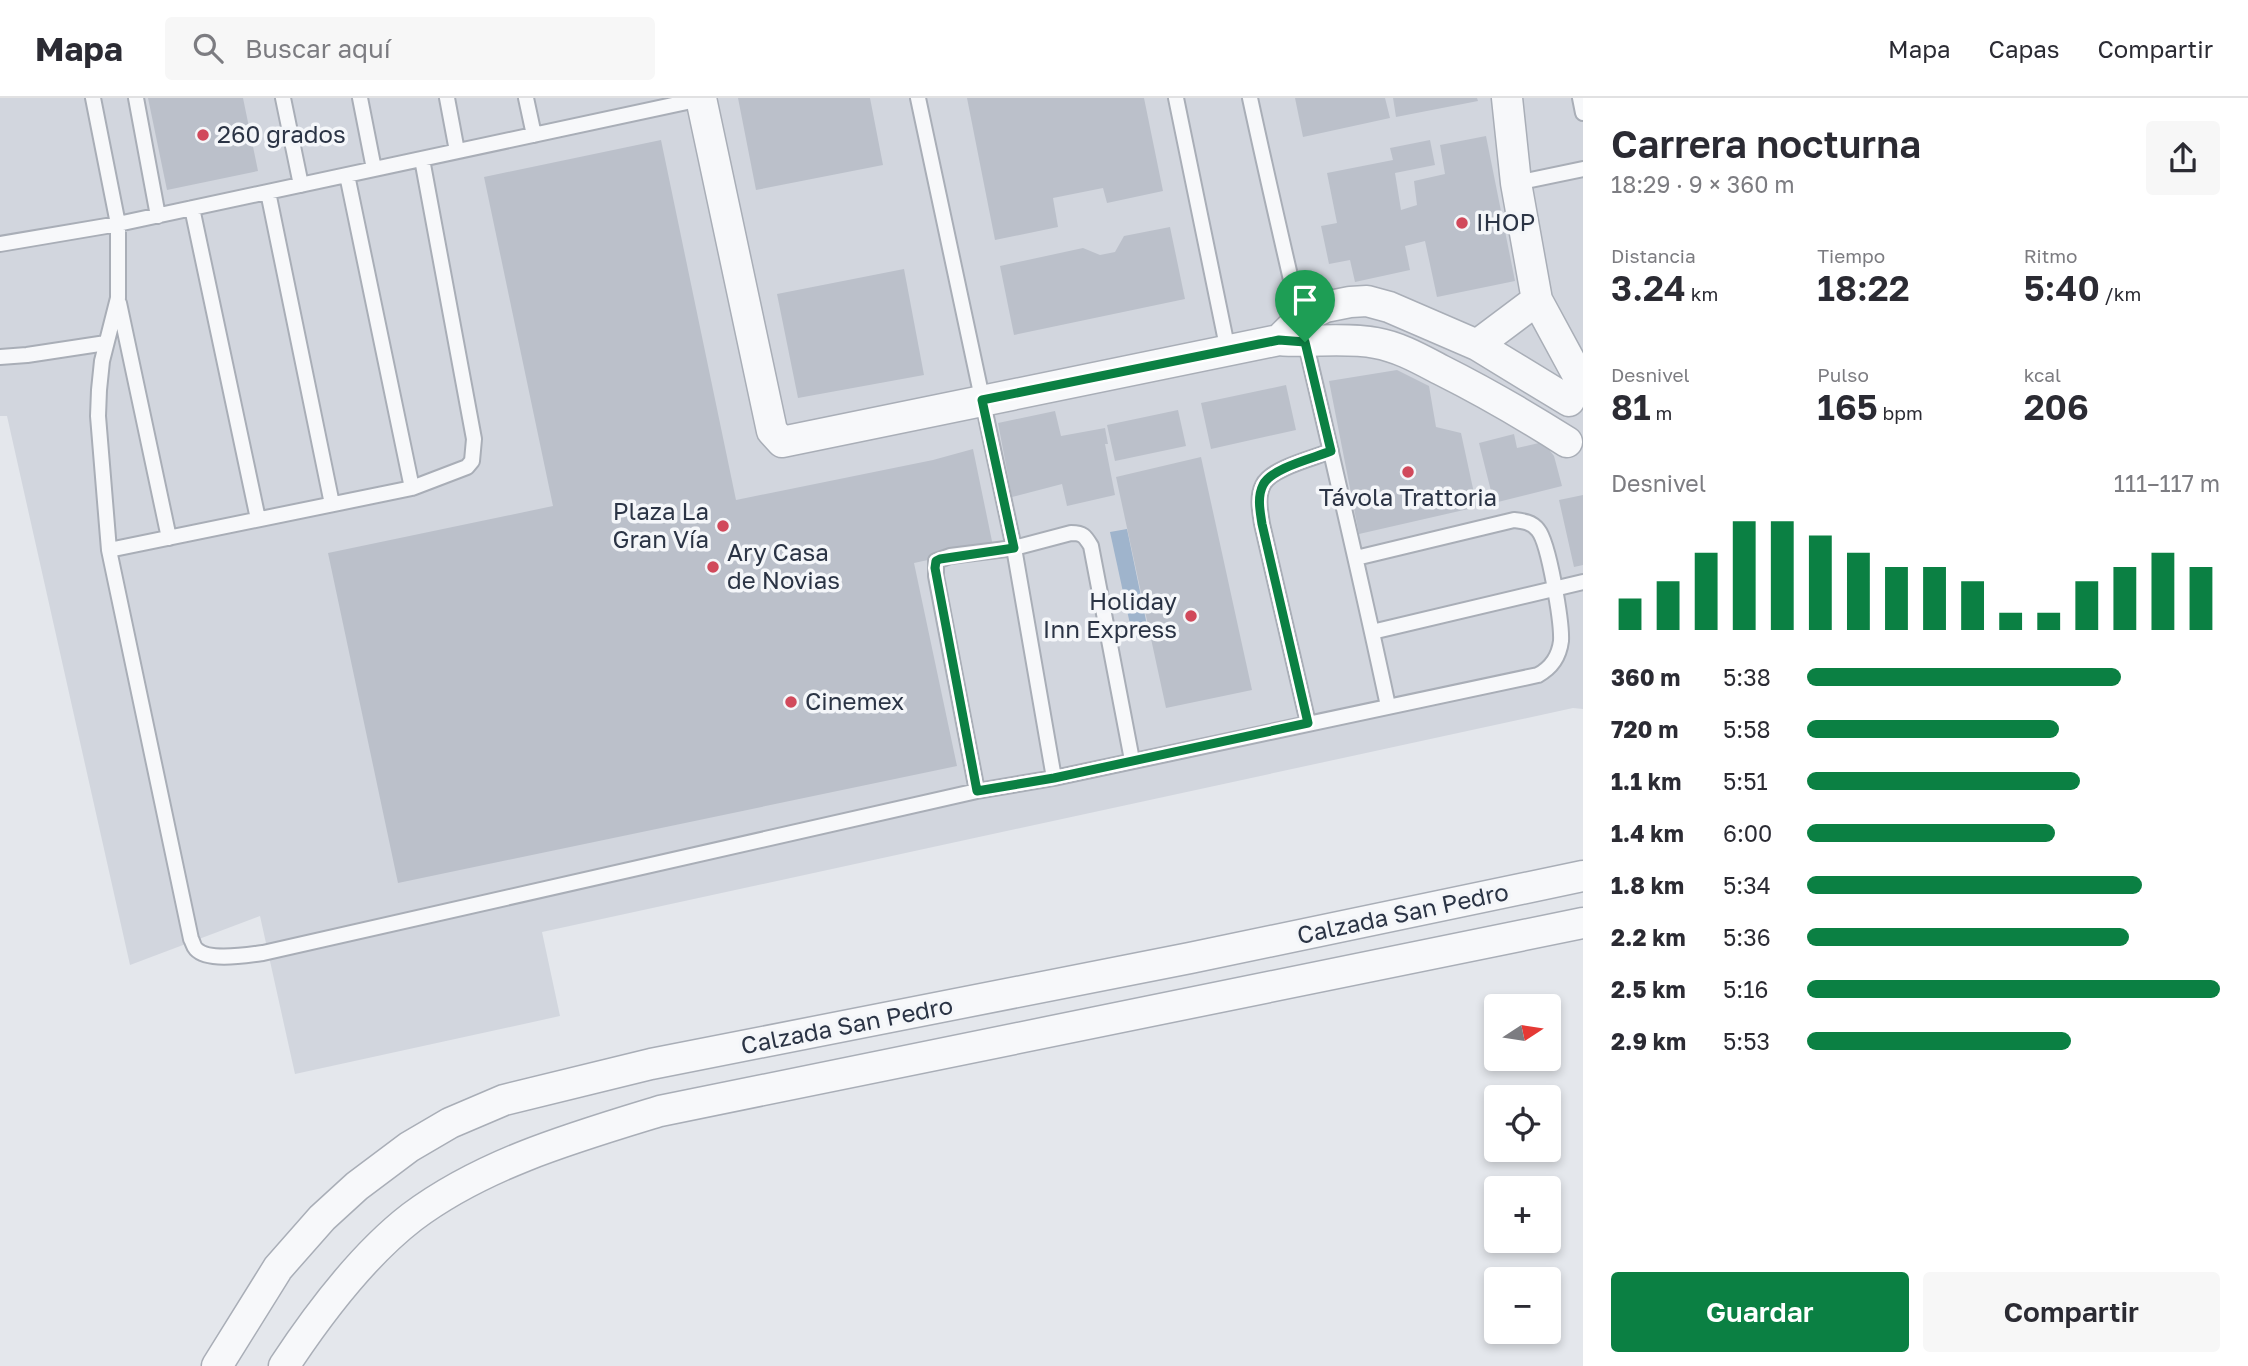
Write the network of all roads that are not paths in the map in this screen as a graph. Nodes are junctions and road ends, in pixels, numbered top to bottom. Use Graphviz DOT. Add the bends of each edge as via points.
graph roads {
  1 [pos="93,98"];
  2 [pos="136,98"];
  3 [pos="283,98"];
  4 [pos="360,98"];
  5 [pos="447,98"];
  6 [pos="526,98"];
  7 [pos="918,98"];
  8 [pos="1176,98"];
  9 [pos="1250,98"];
  10 [pos="1507,98"];
  11 [pos="1580,98"];
  12 [pos="701,99"];
  13 [pos="1583,113"];
  14 [pos="534,135"];
  15 [pos="457,151"];
  16 [pos="422,159"];
  17 [pos="374,169"];
  18 [pos="1583,169"];
  19 [pos="347,175"];
  20 [pos="1516,183"];
  21 [pos="301,185"];
  22 [pos="268,192"];
  23 [pos="191,208"];
  24 [pos="158,216"];
  25 [pos="118,224"];
  26 [pos="0,244"];
  27 [pos="118,298"];
  28 [pos="1537,300"];
  29 [pos="1294,334"];
  30 [pos="106,343"];
  31 [pos="1477,345"];
  32 [pos="1228,351"];
  33 [pos="0,357"];
  34 [pos="1578,391"];
  35 [pos="982,400"];
  36 [pos="1331,451"];
  37 [pos="1575,451"];
  38 [pos="412,488"];
  39 [pos="332,504"];
  40 [pos="258,519"];
  41 [pos="169,538"];
  42 [pos="1014,548"];
  43 [pos="110,550"];
  44 [pos="1356,558"];
  45 [pos="1583,582"];
  46 [pos="1555,588"];
  47 [pos="1372,632"];
  48 [pos="1388,706"];
  49 [pos="1308,723"];
  50 [pos="1132,760"];
  51 [pos="1054,778"];
  52 [pos="977,791"];
  53 [pos="1583,876"];
  54 [pos="1583,923"];
  55 [pos="1190,958"];
  56 [pos="1197,1003"];
  57 [pos="650,1064"];
  58 [pos="660,1111"];
  59 [pos="217,1366"];
  60 [pos="284,1366"];
  1 -- 25 [label="lane"];
  2 -- 24 [label="lane"];
  3 -- 21 [label="lane"];
  4 -- 17 [label="lane"];
  5 -- 15 [label="lane"];
  6 -- 14 [label="lane"];
  7 -- 35 [label="lane"];
  8 -- 32 [label="lane"];
  9 -- 29 [label="lane"];
  10 -- 20 [label="street"];
  11 -- 13 [label="lane"];
  12 -- 14 [label="lane"];
  12 -- 35 [label="street" via="776,438 789,442"];
  14 -- 15 [label="lane"];
  15 -- 16 [label="lane"];
  16 -- 17 [label="lane"];
  16 -- 38 [label="lane" via="474,451 467,467"];
  17 -- 19 [label="lane"];
  18 -- 20 [label="lane"];
  19 -- 21 [label="lane"];
  19 -- 38 [label="lane"];
  20 -- 28 [label="street"];
  21 -- 22 [label="lane"];
  22 -- 23 [label="lane"];
  22 -- 39 [label="lane"];
  23 -- 24 [label="lane"];
  23 -- 40 [label="lane"];
  24 -- 25 [label="lane"];
  25 -- 26 [label="lane"];
  25 -- 27 [label="lane"];
  27 -- 30 [label="lane"];
  27 -- 41 [label="lane"];
  28 -- 31 [label="street"];
  28 -- 34 [label="street"];
  29 -- 31 [label="street" via="1325,307 1367,301"];
  29 -- 32 [label="street"];
  29 -- 36 [label="lane"];
  29 -- 37 [label="street" via="1378,343 1399,350 1493,396"];
  30 -- 33 [label="lane"];
  30 -- 43 [label="lane" via="98,416"];
  31 -- 34 [label="street"];
  32 -- 35 [label="street"];
  34 -- 37 [label="street" via="1564,414 1564,428"];
  35 -- 42 [label="lane"];
  36 -- 44 [label="lane"];
  36 -- 49 [label="lane" via="1274,473 1263,484 1259,500"];
  38 -- 39 [label="lane"];
  39 -- 40 [label="lane"];
  40 -- 41 [label="lane"];
  41 -- 43 [label="lane"];
  42 -- 50 [label="lane" via="1071,533 1080,533 1091,546"];
  42 -- 51 [label="lane"];
  42 -- 52 [label="lane" via="950,556 935,564"];
  43 -- 52 [label="lane" via="191,939 196,949 206,954 263,953"];
  44 -- 46 [label="lane" via="1524,521 1539,531 1545,543"];
  44 -- 47 [label="lane"];
  45 -- 46 [label="lane"];
  46 -- 47 [label="lane"];
  46 -- 48 [label="lane" via="1561,641 1549,669"];
  47 -- 48 [label="lane"];
  48 -- 49 [label="lane"];
  49 -- 50 [label="lane"];
  50 -- 51 [label="lane"];
  51 -- 52 [label="lane"];
  53 -- 55 [label="street, Calzada San Pedro"];
  54 -- 56 [label="street, Calzada San Pedro"];
  55 -- 56 [label="street"];
  55 -- 57 [label="street, Calzada San Pedro"];
  56 -- 58 [label="street, Calzada San Pedro"];
  57 -- 58 [label="street"];
  57 -- 59 [label="street, Calzada San Pedro" via="505,1100 450,1123 409,1147 322,1218 278,1268"];
  58 -- 60 [label="street, Calzada San Pedro" via="511,1162 460,1186 411,1218 361,1265"];
}
